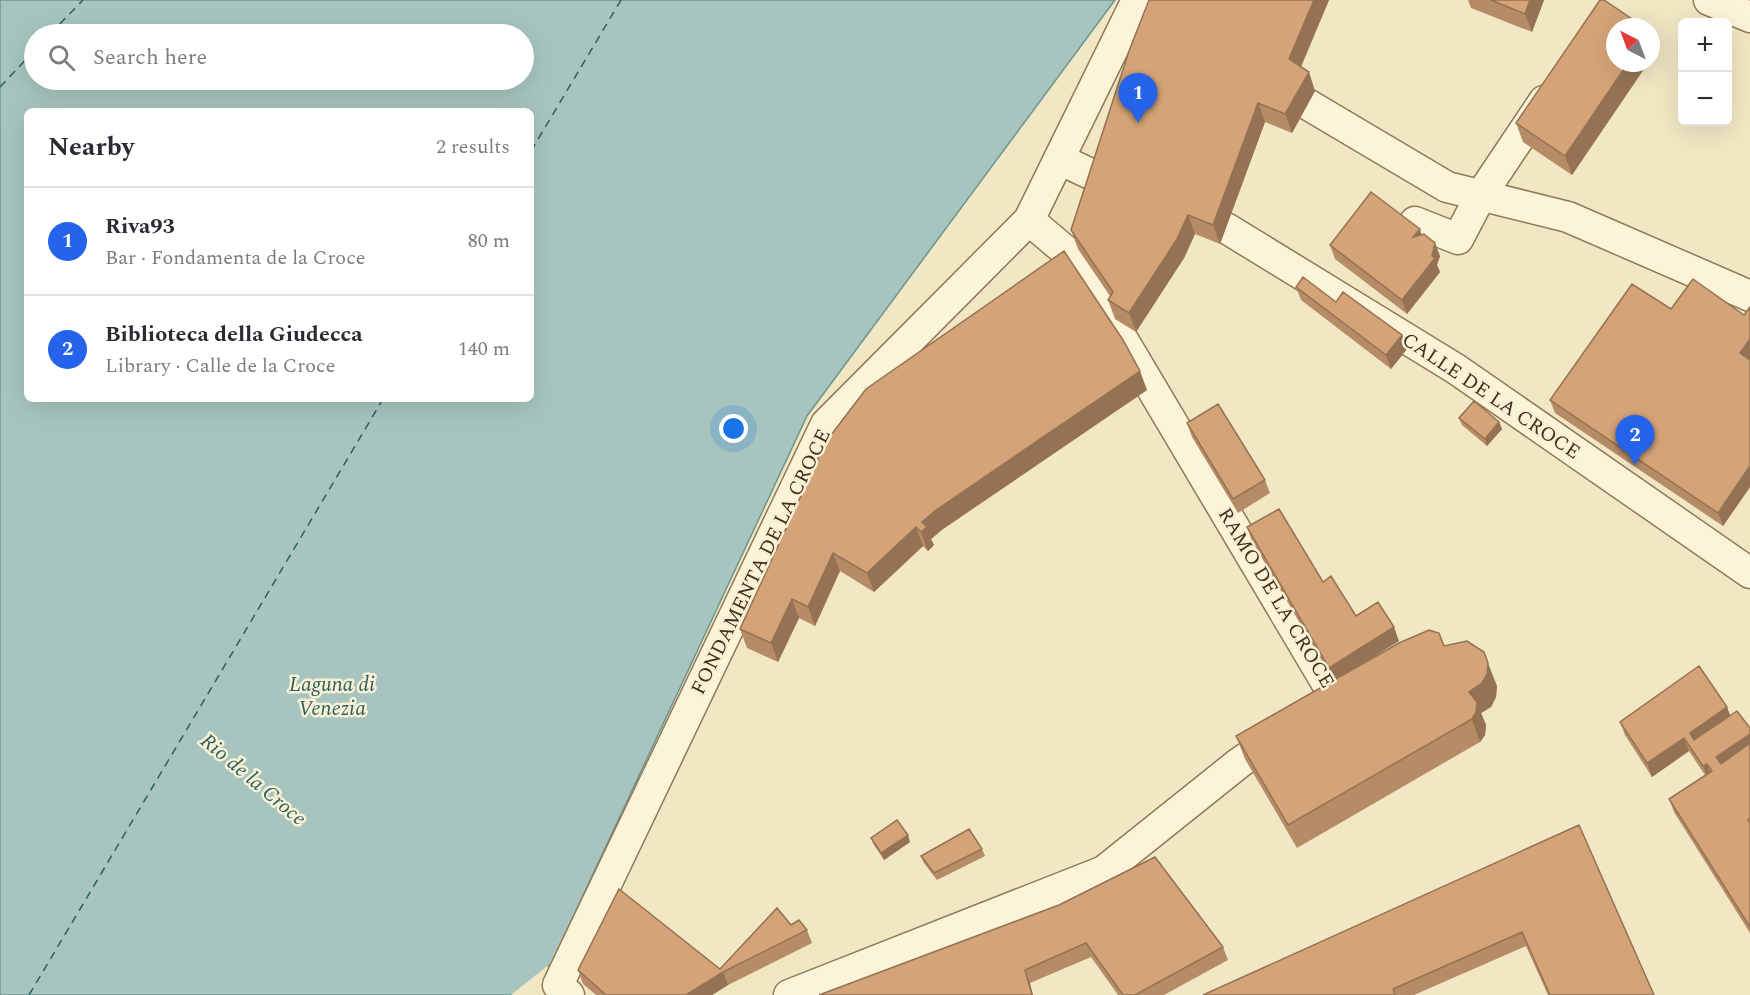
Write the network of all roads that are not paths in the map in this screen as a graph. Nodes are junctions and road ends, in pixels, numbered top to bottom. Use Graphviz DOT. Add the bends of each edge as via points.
graph roads {
  1 [pos="1709,0"];
  2 [pos="1138,17"];
  3 [pos="1750,17"];
  4 [pos="1561,76"];
  5 [pos="1307,104"];
  6 [pos="1059,159"];
  7 [pos="1099,178"];
  8 [pos="1481,195"];
  9 [pos="1029,220"];
  10 [pos="1414,222"];
  11 [pos="1226,228"];
  12 [pos="1750,297"];
  13 [pos="1750,573"];
  14 [pos="564,990"];
  15 [pos="789,995"];
  1 -- 3 [label="street"];
  2 -- 6 [label="street, FONDAMENTA DE LA CROCE"];
  4 -- 8 [label="street"];
  5 -- 8 [label="street" via="1447,187"];
  6 -- 7 [label="street"];
  6 -- 9 [label="street, FONDAMENTA DE LA CROCE"];
  8 -- 10 [label="street" via="1458,240"];
  8 -- 12 [label="street" via="1568,217"];
  9 -- 14 [label="street, FONDAMENTA DE LA CROCE" via="826,424"];
  9 -- 15 [label="street, RAMO DE LA CROCE" via="1075,259 1335,697 1239,764 1104,871"];
  11 -- 13 [label="street, CALLE DE LA CROCE" via="1456,369"];
}
